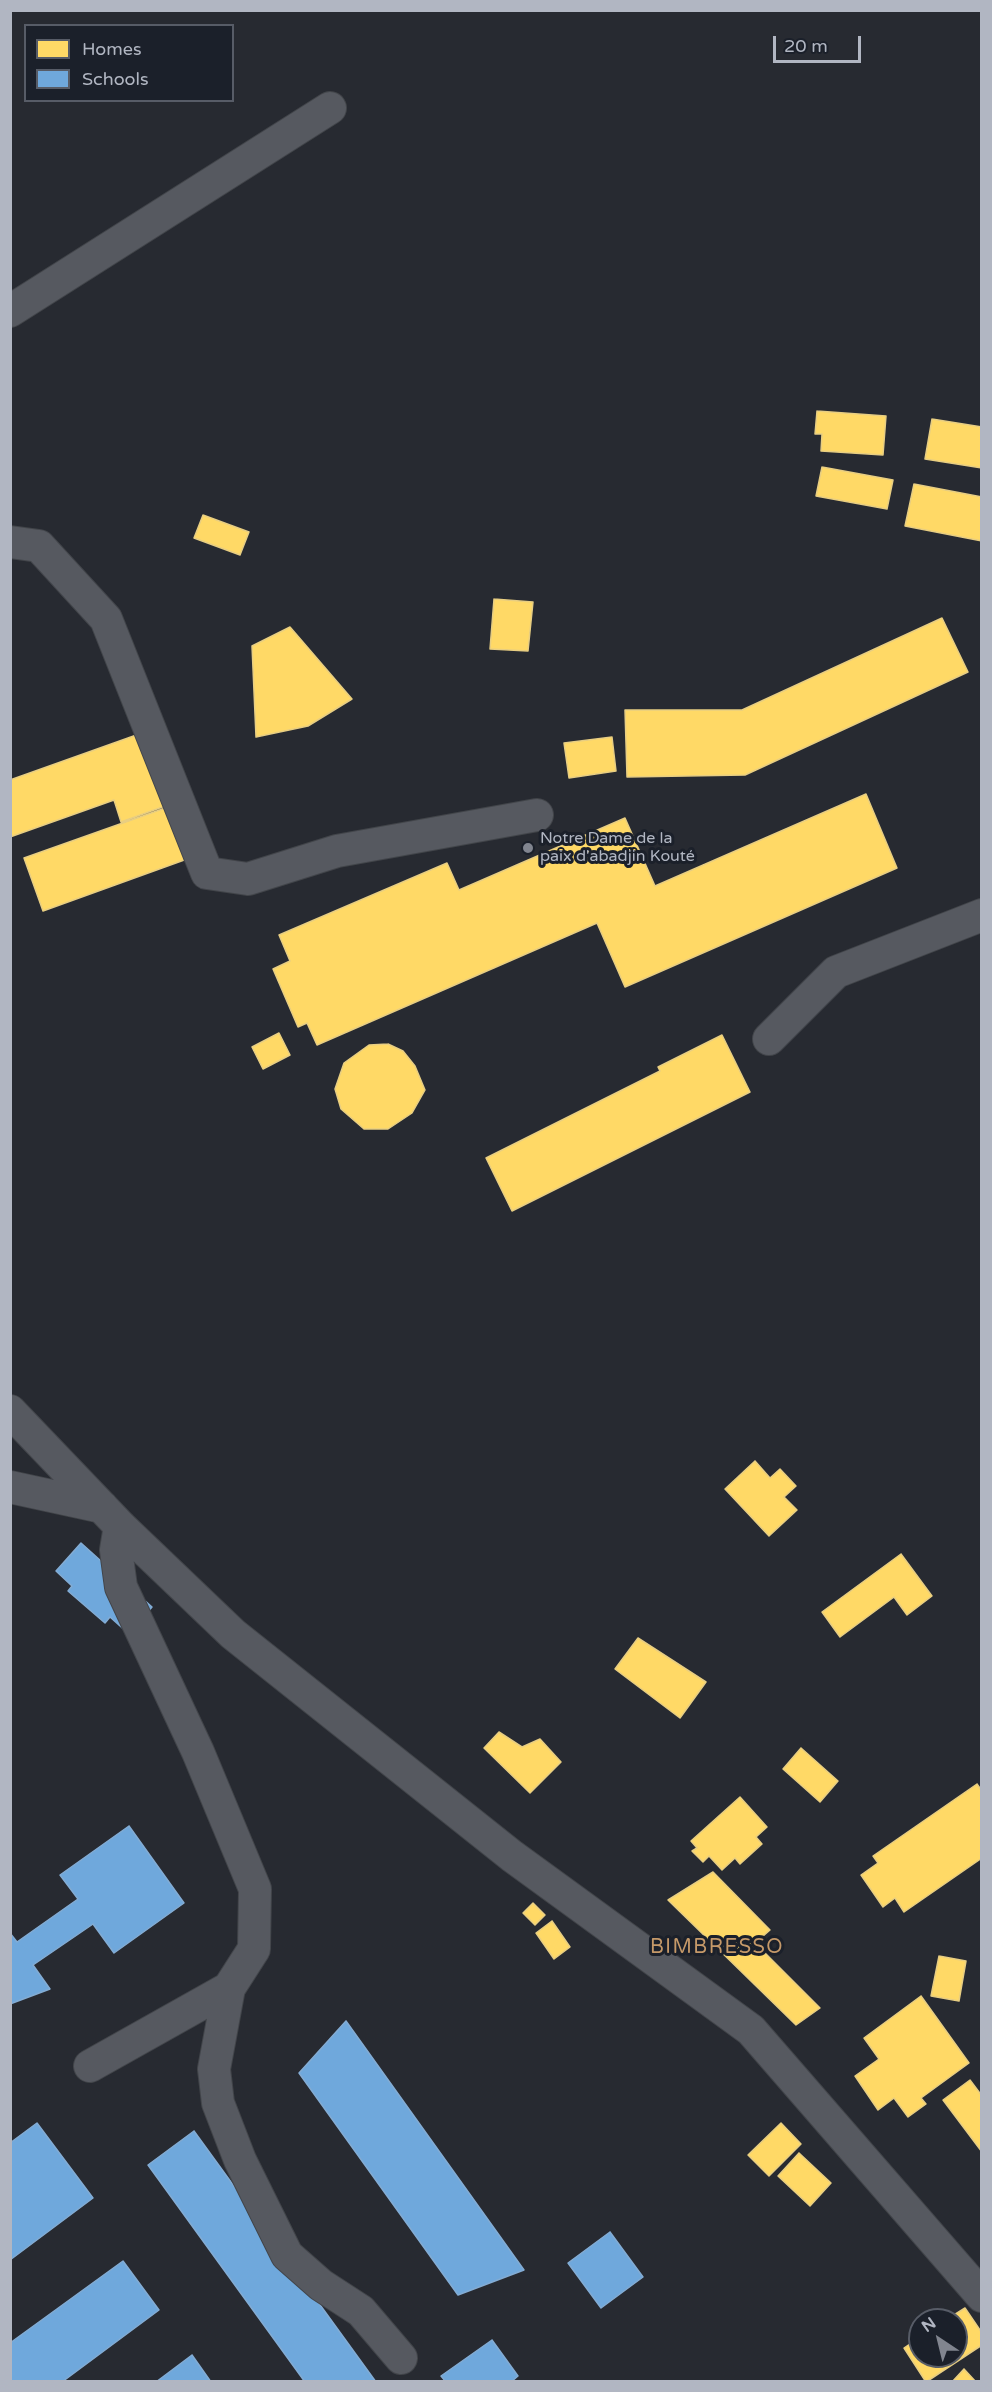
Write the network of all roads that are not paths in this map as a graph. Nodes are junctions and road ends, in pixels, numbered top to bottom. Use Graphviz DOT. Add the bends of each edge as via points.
graph roads {
  1 [pos="330,108"];
  2 [pos="10,311"];
  3 [pos="10,542"];
  4 [pos="537,815"];
  5 [pos="981,915"];
  6 [pos="769,1039"];
  7 [pos="10,1411"];
  8 [pos="10,1487"];
  9 [pos="111,1516"];
  10 [pos="229,1988"];
  11 [pos="90,2067"];
  12 [pos="981,2296"];
  13 [pos="401,2358"];
  1 -- 2 [label="street"];
  3 -- 4 [label="street" via="39,546 106,619 207,873 248,879 337,851"];
  5 -- 6 [label="street" via="836,972"];
  7 -- 9 [label="street"];
  8 -- 9 [label="street"];
  9 -- 10 [label="street" via="122,1587 255,1888 254,1948"];
  9 -- 12 [label="street" via="233,1634 512,1856 751,2030"];
  10 -- 11 [label="street"];
  10 -- 13 [label="street" via="214,2069 219,2103 240,2160 287,2255 321,2285 361,2311"];
}
